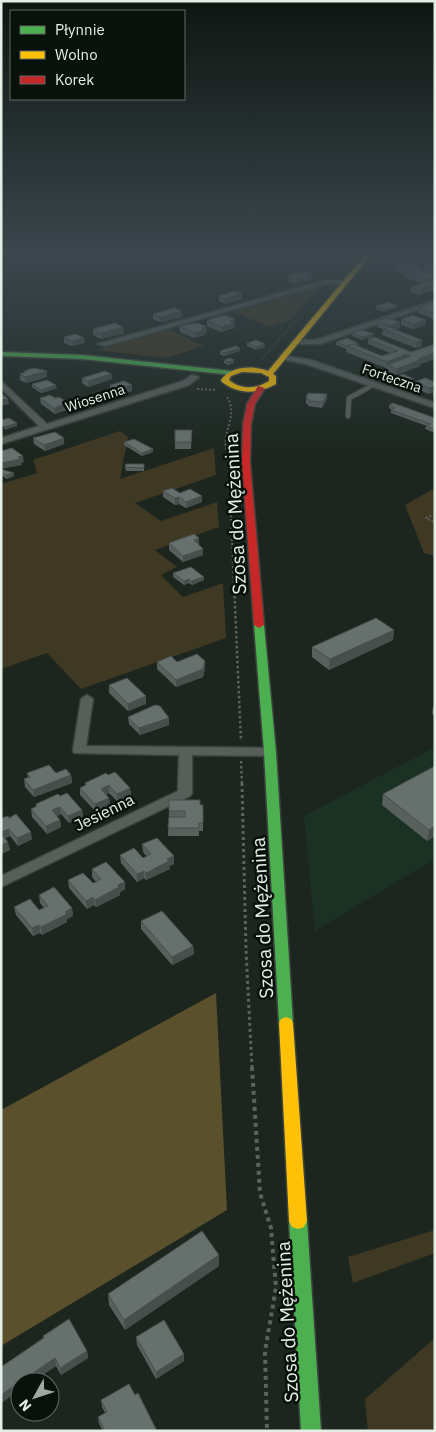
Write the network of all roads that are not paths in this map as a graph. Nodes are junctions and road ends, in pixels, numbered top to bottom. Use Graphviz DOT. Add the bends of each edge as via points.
graph roads {
  1 [pos="180,322"];
  2 [pos="312,322"];
  3 [pos="377,322"];
  4 [pos="295,342"];
  5 [pos="102,344"];
  6 [pos="1,354"];
  7 [pos="280,359"];
  8 [pos="1,360"];
  9 [pos="113,363"];
  10 [pos="256,366"];
  11 [pos="269,374"];
  12 [pos="228,376"];
  13 [pos="195,377"];
  14 [pos="1,383"];
  15 [pos="373,385"];
  16 [pos="242,388"];
  17 [pos="261,388"];
  18 [pos="251,404"];
  19 [pos="435,406"];
  20 [pos="348,416"];
  21 [pos="46,428"];
  22 [pos="1,441"];
  23 [pos="87,699"];
  24 [pos="186,752"];
  25 [pos="270,752"];
  26 [pos="1,882"];
  27 [pos="311,1431"];
  1 -- 5 [label="street"];
  2 -- 4 [label="main road"];
  3 -- 4 [label="street" via="317,342"];
  4 -- 7 [label="main road"];
  6 -- 9 [label="main road"];
  7 -- 10 [label="main road"];
  7 -- 11 [label="main road"];
  7 -- 15 [label="street, Forteczna" via="308,362"];
  8 -- 9 [label="main road"];
  9 -- 12 [label="main road"];
  9 -- 13 [label="main road"];
  10 -- 11 [label="main road"];
  10 -- 12 [label="main road"];
  11 -- 17 [label="main road, Szosa do Mężenina" via="273,382"];
  12 -- 13 [label="main road" via="212,381"];
  12 -- 16 [label="main road" via="234,386"];
  13 -- 21 [label="street, Wiosenna" via="182,385"];
  14 -- 21 [label="street"];
  15 -- 19 [label="street, Forteczna"];
  15 -- 20 [label="lane" via="349,398"];
  16 -- 17 [label="main road"];
  16 -- 18 [label="main road"];
  17 -- 18 [label="main road, Szosa do Mężenina"];
  18 -- 25 [label="main road, Szosa do Mężenina" via="246,462"];
  21 -- 22 [label="street, Wiosenna"];
  23 -- 24 [label="street" via="79,750"];
  24 -- 25 [label="street"];
  24 -- 26 [label="street, Jesienna" via="185,793"];
  25 -- 27 [label="main road, Szosa do Mężenina"];
}
